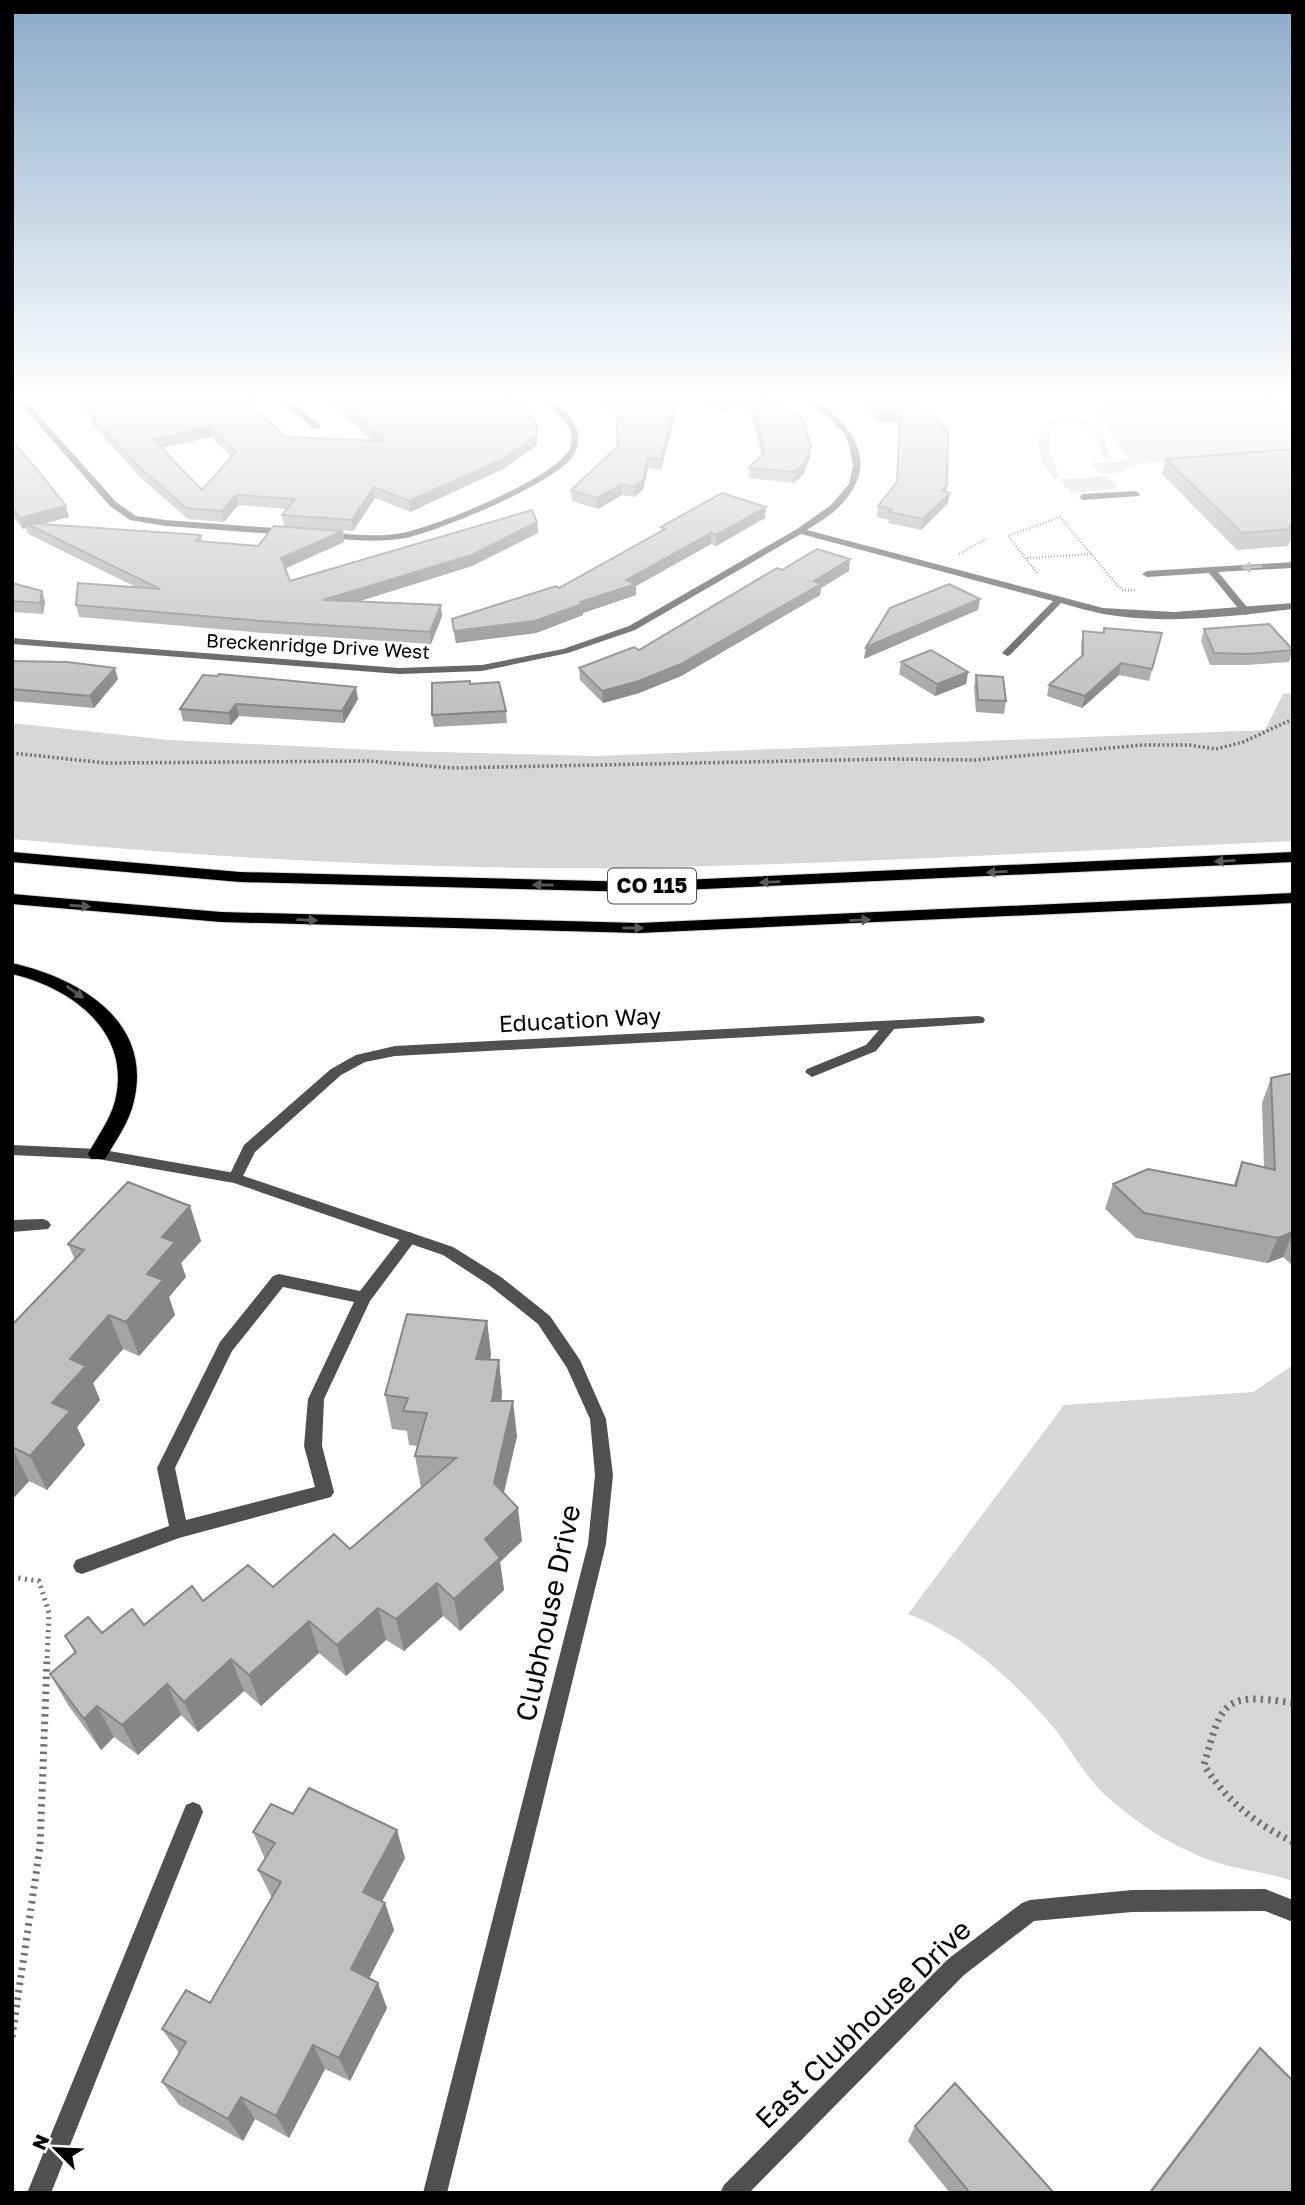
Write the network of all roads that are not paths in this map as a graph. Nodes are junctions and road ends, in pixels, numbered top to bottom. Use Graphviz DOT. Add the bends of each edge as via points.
graph roads {
  1 [pos="113,504"];
  2 [pos="486,504"];
  3 [pos="837,504"];
  4 [pos="800,531"];
  5 [pos="298,533"];
  6 [pos="311,534"];
  7 [pos="1293,565"];
  8 [pos="1211,570"];
  9 [pos="1147,574"];
  10 [pos="1058,601"];
  11 [pos="1293,606"];
  12 [pos="1246,611"];
  13 [pos="12,641"];
  14 [pos="1007,653"];
  15 [pos="12,857"];
  16 [pos="1293,858"];
  17 [pos="1293,898"];
  18 [pos="12,900"];
  19 [pos="12,968"];
  20 [pos="978,1020"];
  21 [pos="891,1024"];
  22 [pos="813,1072"];
  23 [pos="12,1150"];
  24 [pos="99,1154"];
  25 [pos="235,1178"];
  26 [pos="43,1225"];
  27 [pos="12,1226"];
  28 [pos="409,1238"];
  29 [pos="364,1298"];
  30 [pos="179,1530"];
  31 [pos="82,1566"];
  32 [pos="193,1812"];
  33 [pos="1293,1911"];
  34 [pos="39,2193"];
  35 [pos="435,2193"];
  36 [pos="732,2193"];
  1 -- 5 [label="street" via="133,518"];
  2 -- 6 [label="street" via="404,536"];
  3 -- 4 [label="street, Breckenridge Drive West"];
  4 -- 10 [label="street"];
  4 -- 13 [label="street, Breckenridge Drive West" via="632,628 565,651 482,667 368,670"];
  7 -- 8 [label="street, one-way"];
  8 -- 9 [label="street"];
  8 -- 12 [label="street"];
  10 -- 12 [label="street" via="1151,616"];
  10 -- 14 [label="street"];
  11 -- 12 [label="street"];
  16 -- 15 [label="highway, CO 115, one-way" via="639,887 240,877"];
  18 -- 17 [label="highway, CO 115, one-way" via="221,917 639,928"];
  19 -- 24 [label="highway, one-way" via="60,981 115,1027 127,1058 124,1100"];
  20 -- 21 [label="street, Education Way"];
  21 -- 22 [label="street" via="871,1048"];
  21 -- 25 [label="street, Education Way" via="395,1051 361,1058 336,1072 249,1149"];
  23 -- 24 [label="street, Clubhouse Drive"];
  24 -- 25 [label="street, Clubhouse Drive"];
  25 -- 28 [label="street, Clubhouse Drive"];
  26 -- 27 [label="street"];
  28 -- 29 [label="street"];
  28 -- 35 [label="street, Clubhouse Drive" via="448,1251 544,1320 574,1365 598,1419 604,1475 597,1544"];
  29 -- 30 [label="street" via="316,1399 313,1446 325,1492"];
  29 -- 30 [label="street" via="279,1280 226,1347 166,1468"];
  30 -- 31 [label="street"];
  32 -- 34 [label="street"];
  33 -- 36 [label="street, East Clubhouse Drive" via="1265,1900 1132,1901 1030,1911 956,1967"];
}
